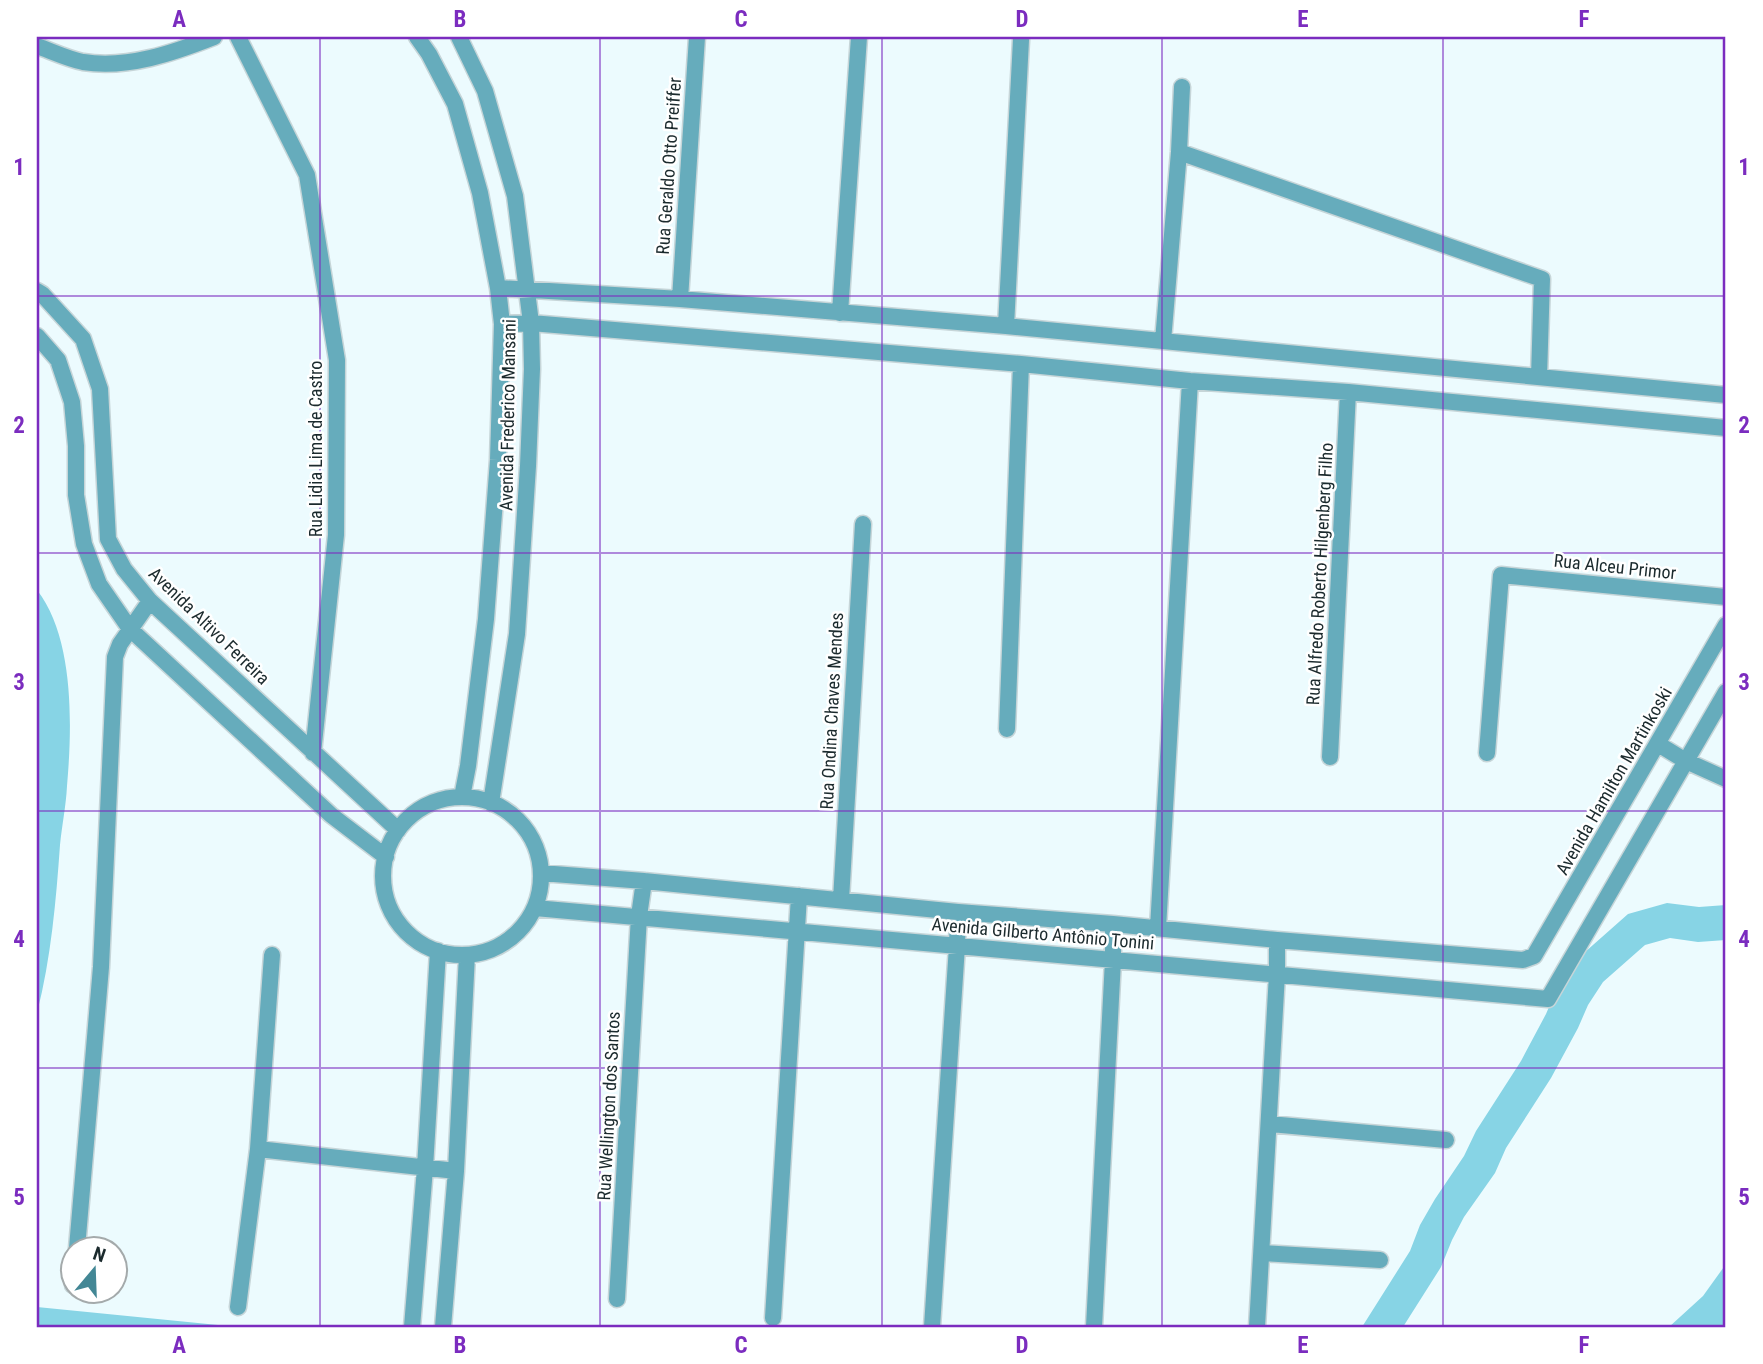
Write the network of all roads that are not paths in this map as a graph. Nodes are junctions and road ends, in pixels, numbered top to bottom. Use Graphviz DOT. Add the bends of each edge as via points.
graph roads {
  1 [pos="214,37"];
  2 [pos="238,37"];
  3 [pos="417,37"];
  4 [pos="460,37"];
  5 [pos="697,37"];
  6 [pos="859,37"];
  7 [pos="1021,40"];
  8 [pos="37,46"];
  9 [pos="1182,87"];
  10 [pos="1179,152"];
  11 [pos="498,288"];
  12 [pos="528,289"];
  13 [pos="37,291"];
  14 [pos="680,299"];
  15 [pos="840,313"];
  16 [pos="531,323"];
  17 [pos="502,324"];
  18 [pos="1006,326"];
  19 [pos="37,336"];
  20 [pos="1163,341"];
  21 [pos="1021,364"];
  22 [pos="1539,377"];
  23 [pos="1190,380"];
  24 [pos="1348,392"];
  25 [pos="1726,395"];
  26 [pos="1726,428"];
  27 [pos="863,524"];
  28 [pos="1726,597"];
  29 [pos="150,601"];
  30 [pos="1726,625"];
  31 [pos="130,629"];
  32 [pos="1726,692"];
  33 [pos="1007,729"];
  34 [pos="1658,744"];
  35 [pos="313,753"];
  36 [pos="1487,753"];
  37 [pos="1330,757"];
  38 [pos="1686,761"];
  39 [pos="1726,779"];
  40 [pos="462,797"];
  41 [pos="491,803"];
  42 [pos="398,831"];
  43 [pos="386,858"];
  44 [pos="541,873"];
  45 [pos="644,881"];
  46 [pos="799,896"];
  47 [pos="841,900"];
  48 [pos="535,908"];
  49 [pos="958,912"];
  50 [pos="639,916"];
  51 [pos="1113,924"];
  52 [pos="1157,928"];
  53 [pos="796,931"];
  54 [pos="1277,940"];
  55 [pos="957,946"];
  56 [pos="438,951"];
  57 [pos="272,955"];
  58 [pos="467,955"];
  59 [pos="1534,956"];
  60 [pos="1113,960"];
  61 [pos="1277,974"];
  62 [pos="1269,1124"];
  63 [pos="1446,1140"];
  64 [pos="258,1149"];
  65 [pos="425,1168"];
  66 [pos="456,1171"];
  67 [pos="77,1234"];
  68 [pos="1262,1253"];
  69 [pos="1380,1260"];
  70 [pos="617,1299"];
  71 [pos="239,1307"];
  72 [pos="773,1318"];
  73 [pos="412,1327"];
  74 [pos="443,1327"];
  75 [pos="932,1327"];
  76 [pos="1094,1327"];
  77 [pos="1257,1327"];
  1 -- 8 [label="street" via="129,64 82,62"];
  2 -- 35 [label="street, Rua Lidia Lima de Castro" via="307,175 337,360 336,535"];
  3 -- 11 [label="street, Avenida Frederico Mansani" via="455,104 480,193"];
  4 -- 12 [label="street, Avenida Frederico Mansani" via="485,91 515,196"];
  5 -- 14 [label="street, Rua Geraldo Otto Preiffer"];
  6 -- 15 [label="street"];
  7 -- 18 [label="street"];
  9 -- 10 [label="street"];
  10 -- 20 [label="street"];
  10 -- 22 [label="street" via="1542,279"];
  11 -- 12 [label="street"];
  11 -- 17 [label="street, Avenida Frederico Mansani"];
  12 -- 14 [label="street"];
  12 -- 16 [label="street, Avenida Frederico Mansani"];
  13 -- 29 [label="street, Avenida Altivo Ferreira" via="83,339 100,389 108,539 124,569"];
  14 -- 15 [label="street"];
  15 -- 18 [label="street"];
  16 -- 17 [label="street"];
  16 -- 21 [label="street"];
  16 -- 41 [label="street, Avenida Frederico Mansani" via="517,634"];
  17 -- 40 [label="street, Avenida Frederico Mansani" via="486,620"];
  18 -- 20 [label="street"];
  19 -- 31 [label="street" via="58,359 72,402 76,495 84,544 99,584"];
  20 -- 22 [label="street"];
  21 -- 23 [label="street"];
  21 -- 33 [label="street"];
  22 -- 25 [label="street"];
  23 -- 24 [label="street"];
  23 -- 52 [label="street"];
  24 -- 26 [label="street"];
  24 -- 37 [label="street, Rua Alfredo Roberto Hilgenberg Filho"];
  27 -- 47 [label="street, Rua Ondina Chaves Mendes"];
  28 -- 36 [label="street, Rua Alceu Primor" via="1500,575"];
  29 -- 31 [label="street"];
  29 -- 35 [label="street, Avenida Altivo Ferreira"];
  30 -- 34 [label="street, Avenida Hamilton Martinkoski"];
  31 -- 43 [label="street" via="331,815"];
  31 -- 67 [label="street" via="116,657 101,967"];
  32 -- 38 [label="street"];
  34 -- 38 [label="street"];
  34 -- 59 [label="street, Avenida Hamilton Martinkoski"];
  35 -- 42 [label="street, Avenida Altivo Ferreira"];
  38 -- 39 [label="street"];
  38 -- 61 [label="street, Avenida Gilberto Antônio Tonini" via="1548,999"];
  40 -- 41 [label="street"];
  40 -- 42 [label="street" via="419,810"];
  41 -- 44 [label="street" via="525,828 538,853"];
  42 -- 43 [label="street"];
  43 -- 56 [label="street" via="384,887 394,914 412,937"];
  44 -- 45 [label="street, Avenida Gilberto Antônio Tonini"];
  44 -- 48 [label="street"];
  45 -- 46 [label="street, Avenida Gilberto Antônio Tonini"];
  45 -- 50 [label="street, Rua Wellington dos Santos"];
  46 -- 47 [label="street, Avenida Gilberto Antônio Tonini"];
  46 -- 53 [label="street"];
  47 -- 49 [label="street, Avenida Gilberto Antônio Tonini"];
  48 -- 50 [label="street, Avenida Gilberto Antônio Tonini"];
  48 -- 58 [label="street" via="508,941"];
  49 -- 51 [label="street, Avenida Gilberto Antônio Tonini"];
  49 -- 55 [label="street"];
  50 -- 53 [label="street, Avenida Gilberto Antônio Tonini"];
  50 -- 70 [label="street, Rua Wellington dos Santos"];
  51 -- 52 [label="street, Avenida Gilberto Antônio Tonini"];
  51 -- 60 [label="street"];
  52 -- 54 [label="street, Avenida Gilberto Antônio Tonini"];
  53 -- 55 [label="street, Avenida Gilberto Antônio Tonini"];
  53 -- 72 [label="street"];
  54 -- 59 [label="street, Avenida Gilberto Antônio Tonini" via="1523,960"];
  54 -- 61 [label="street"];
  55 -- 60 [label="street, Avenida Gilberto Antônio Tonini"];
  55 -- 75 [label="street"];
  56 -- 58 [label="street"];
  56 -- 65 [label="street"];
  57 -- 64 [label="street"];
  58 -- 66 [label="street"];
  60 -- 61 [label="street, Avenida Gilberto Antônio Tonini"];
  60 -- 76 [label="street"];
  61 -- 62 [label="street"];
  62 -- 63 [label="street"];
  62 -- 68 [label="street"];
  64 -- 65 [label="street"];
  64 -- 71 [label="street"];
  65 -- 66 [label="street"];
  65 -- 73 [label="street"];
  66 -- 74 [label="street"];
  68 -- 69 [label="street"];
  68 -- 77 [label="street"];
}
